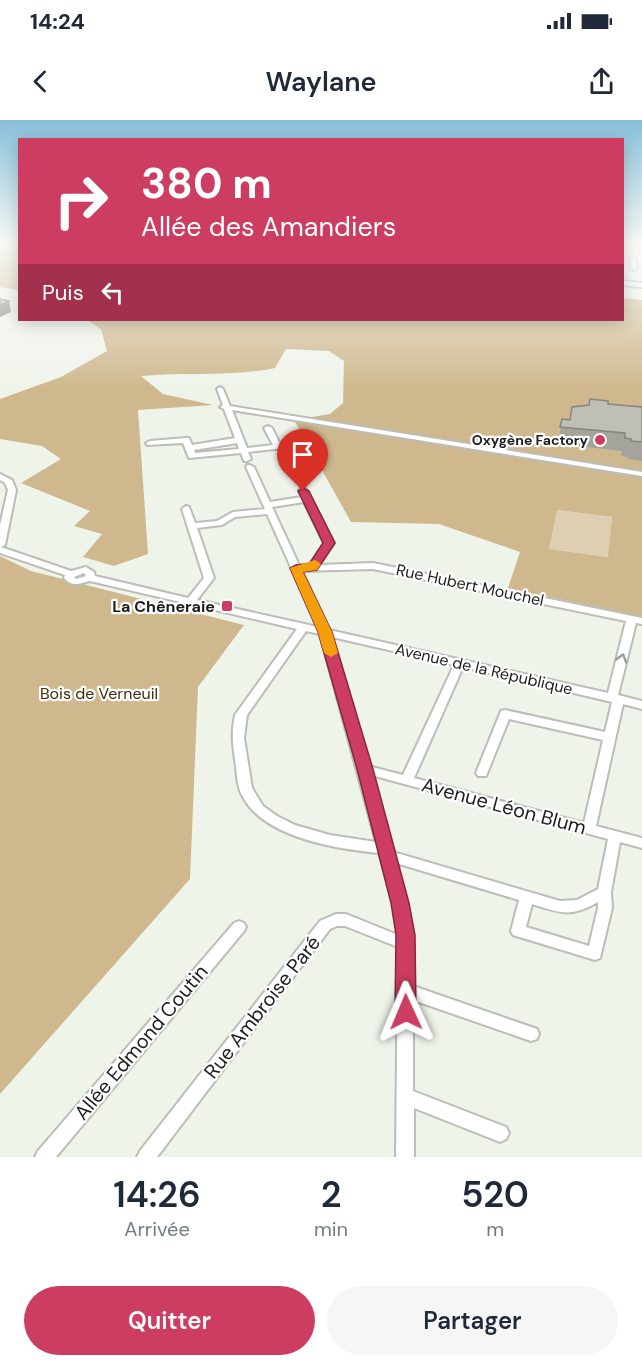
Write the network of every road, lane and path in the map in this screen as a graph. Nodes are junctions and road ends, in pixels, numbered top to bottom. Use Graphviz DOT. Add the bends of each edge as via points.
graph roads {
  1 [pos="220,389"];
  2 [pos="224,407"];
  3 [pos="268,428"];
  4 [pos="239,440"];
  5 [pos="150,443"];
  6 [pos="302,444"];
  7 [pos="278,447"];
  8 [pos="189,448"];
  9 [pos="243,451"];
  10 [pos="642,474"];
  11 [pos="0,476"];
  12 [pos="268,508"];
  13 [pos="186,509"];
  14 [pos="193,526"];
  15 [pos="0,544"];
  16 [pos="0,550"];
  17 [pos="313,567"];
  18 [pos="296,568"];
  19 [pos="191,601"];
  20 [pos="637,620"];
  21 [pos="303,627"];
  22 [pos="325,632"];
  23 [pos="460,663"];
  24 [pos="615,698"];
  25 [pos="642,705"];
  26 [pos="609,737"];
  27 [pos="365,769"];
  28 [pos="482,773"];
  29 [pos="407,780"];
  30 [pos="589,829"];
  31 [pos="615,836"];
  32 [pos="642,843"];
  33 [pos="385,852"];
  34 [pos="604,892"];
  35 [pos="527,897"];
  36 [pos="239,927"];
  37 [pos="405,944"];
  38 [pos="405,990"];
  39 [pos="531,1034"];
  40 [pos="405,1096"];
  41 [pos="500,1133"];
  42 [pos="44,1157"];
  43 [pos="146,1157"];
  44 [pos="405,1157"];
  1 -- 2 [label="street"];
  2 -- 4 [label="street"];
  2 -- 10 [label="street"];
  3 -- 7 [label="street"];
  4 -- 8 [label="street"];
  4 -- 9 [label="street"];
  5 -- 8 [label="street" via="186,440"];
  6 -- 7 [label="street"];
  7 -- 9 [label="street"];
  8 -- 9 [label="street" via="192,456"];
  9 -- 12 [label="street"];
  11 -- 15 [label="street" via="12,490"];
  12 -- 14 [label="street" via="233,515 219,523"];
  12 -- 17 [label="street" via="305,495 329,543"];
  12 -- 18 [label="street"];
  13 -- 14 [label="street"];
  14 -- 19 [label="street" via="209,578"];
  16 -- 19 [label="street, Avenue de la République" via="70,574 74,582 90,578"];
  17 -- 18 [label="street, Rue Hubert Mouchel"];
  17 -- 20 [label="street, Rue Hubert Mouchel" via="373,566"];
  18 -- 22 [label="street"];
  19 -- 21 [label="street, Avenue de la République"];
  24 -- 20 [label="street, one-way"];
  21 -- 22 [label="street, Avenue de la République"];
  21 -- 33 [label="street" via="241,715 237,731 245,787 262,813 281,825"];
  22 -- 23 [label="street, Avenue de la République"];
  22 -- 27 [label="street"];
  23 -- 24 [label="street, Avenue de la République"];
  23 -- 29 [label="street"];
  24 -- 25 [label="street, Avenue de la République"];
  24 -- 26 [label="street"];
  26 -- 28 [label="street" via="506,714"];
  26 -- 30 [label="street"];
  27 -- 29 [label="street, Avenue Léon Blum"];
  27 -- 33 [label="street"];
  29 -- 30 [label="street, Avenue Léon Blum"];
  30 -- 31 [label="street, Avenue Léon Blum"];
  31 -- 32 [label="street, Avenue Léon Blum"];
  31 -- 34 [label="street"];
  33 -- 35 [label="street"];
  33 -- 37 [label="street" via="400,903"];
  34 -- 35 [label="street" via="579,906 560,907"];
  34 -- 35 [label="street" via="605,908 595,954 518,931"];
  36 -- 42 [label="street, Allée Edmond Coutin"];
  37 -- 38 [label="street"];
  37 -- 43 [label="street, Rue Ambroise Paré" via="346,920 325,925"];
  38 -- 39 [label="street"];
  38 -- 40 [label="street"];
  40 -- 41 [label="street"];
  40 -- 44 [label="street"];
}
